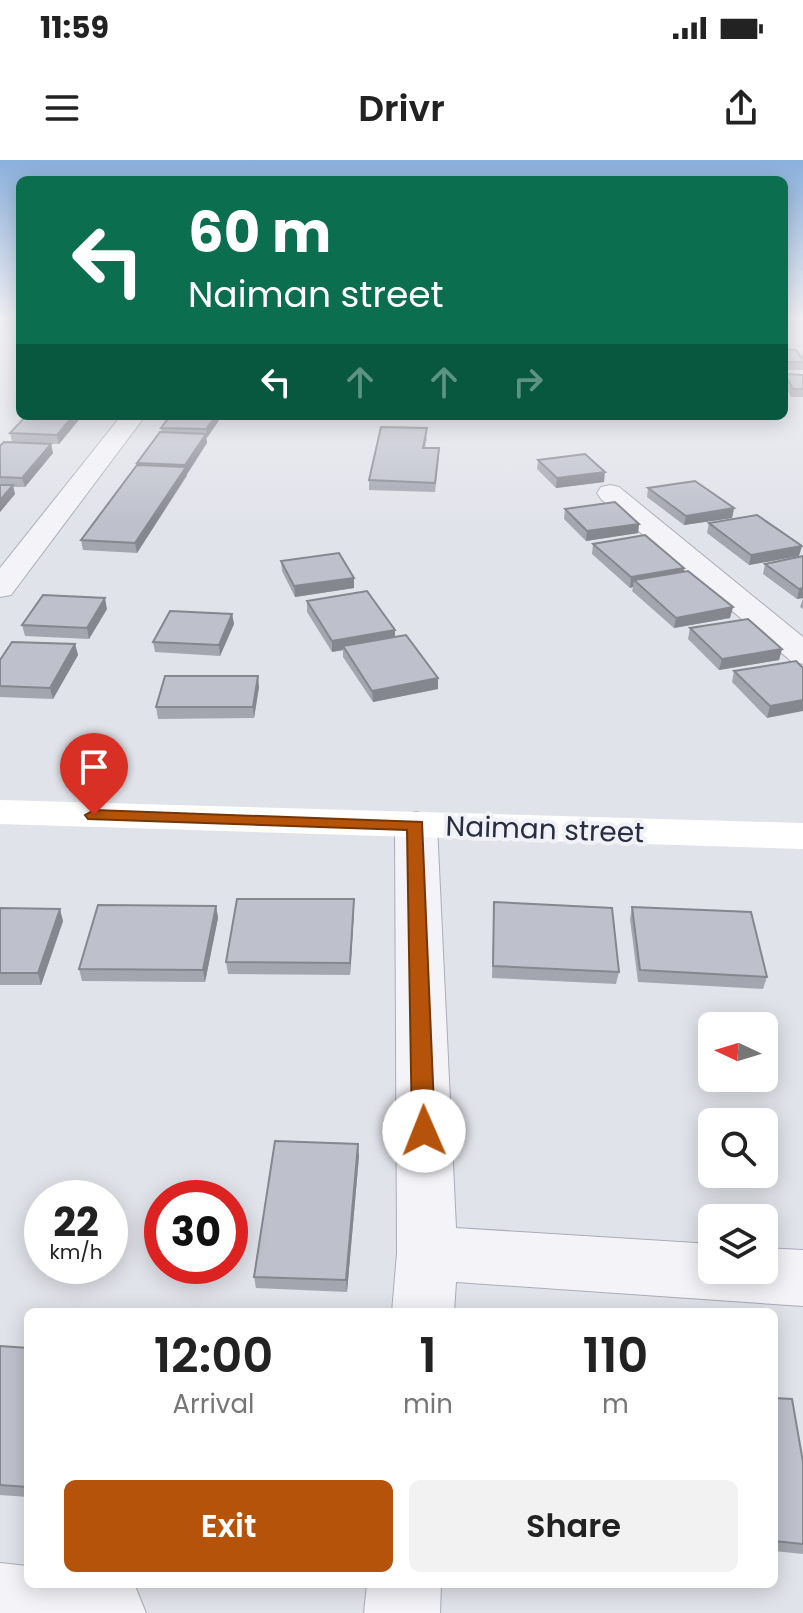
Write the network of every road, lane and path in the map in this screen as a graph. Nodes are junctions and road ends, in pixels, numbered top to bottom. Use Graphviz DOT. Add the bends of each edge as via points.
graph roads {
  1 [pos="130,420"];
  2 [pos="610,493"];
  3 [pos="0,588"];
  4 [pos="803,654"];
  5 [pos="0,812"];
  6 [pos="416,825"];
  7 [pos="803,836"];
  8 [pos="427,1253"];
  9 [pos="803,1278"];
  10 [pos="423,1308"];
  11 [pos="404,1588"];
  12 [pos="0,1601"];
  13 [pos="108,1613"];
  14 [pos="402,1613"];
  1 -- 3 [label="street"];
  2 -- 4 [label="street"];
  5 -- 6 [label="main road, Naiman street"];
  6 -- 7 [label="main road, Naiman street"];
  6 -- 8 [label="street"];
  8 -- 9 [label="street"];
  8 -- 10 [label="street"];
  11 -- 14 [label="street"];
  12 -- 13 [label="street"];
}
